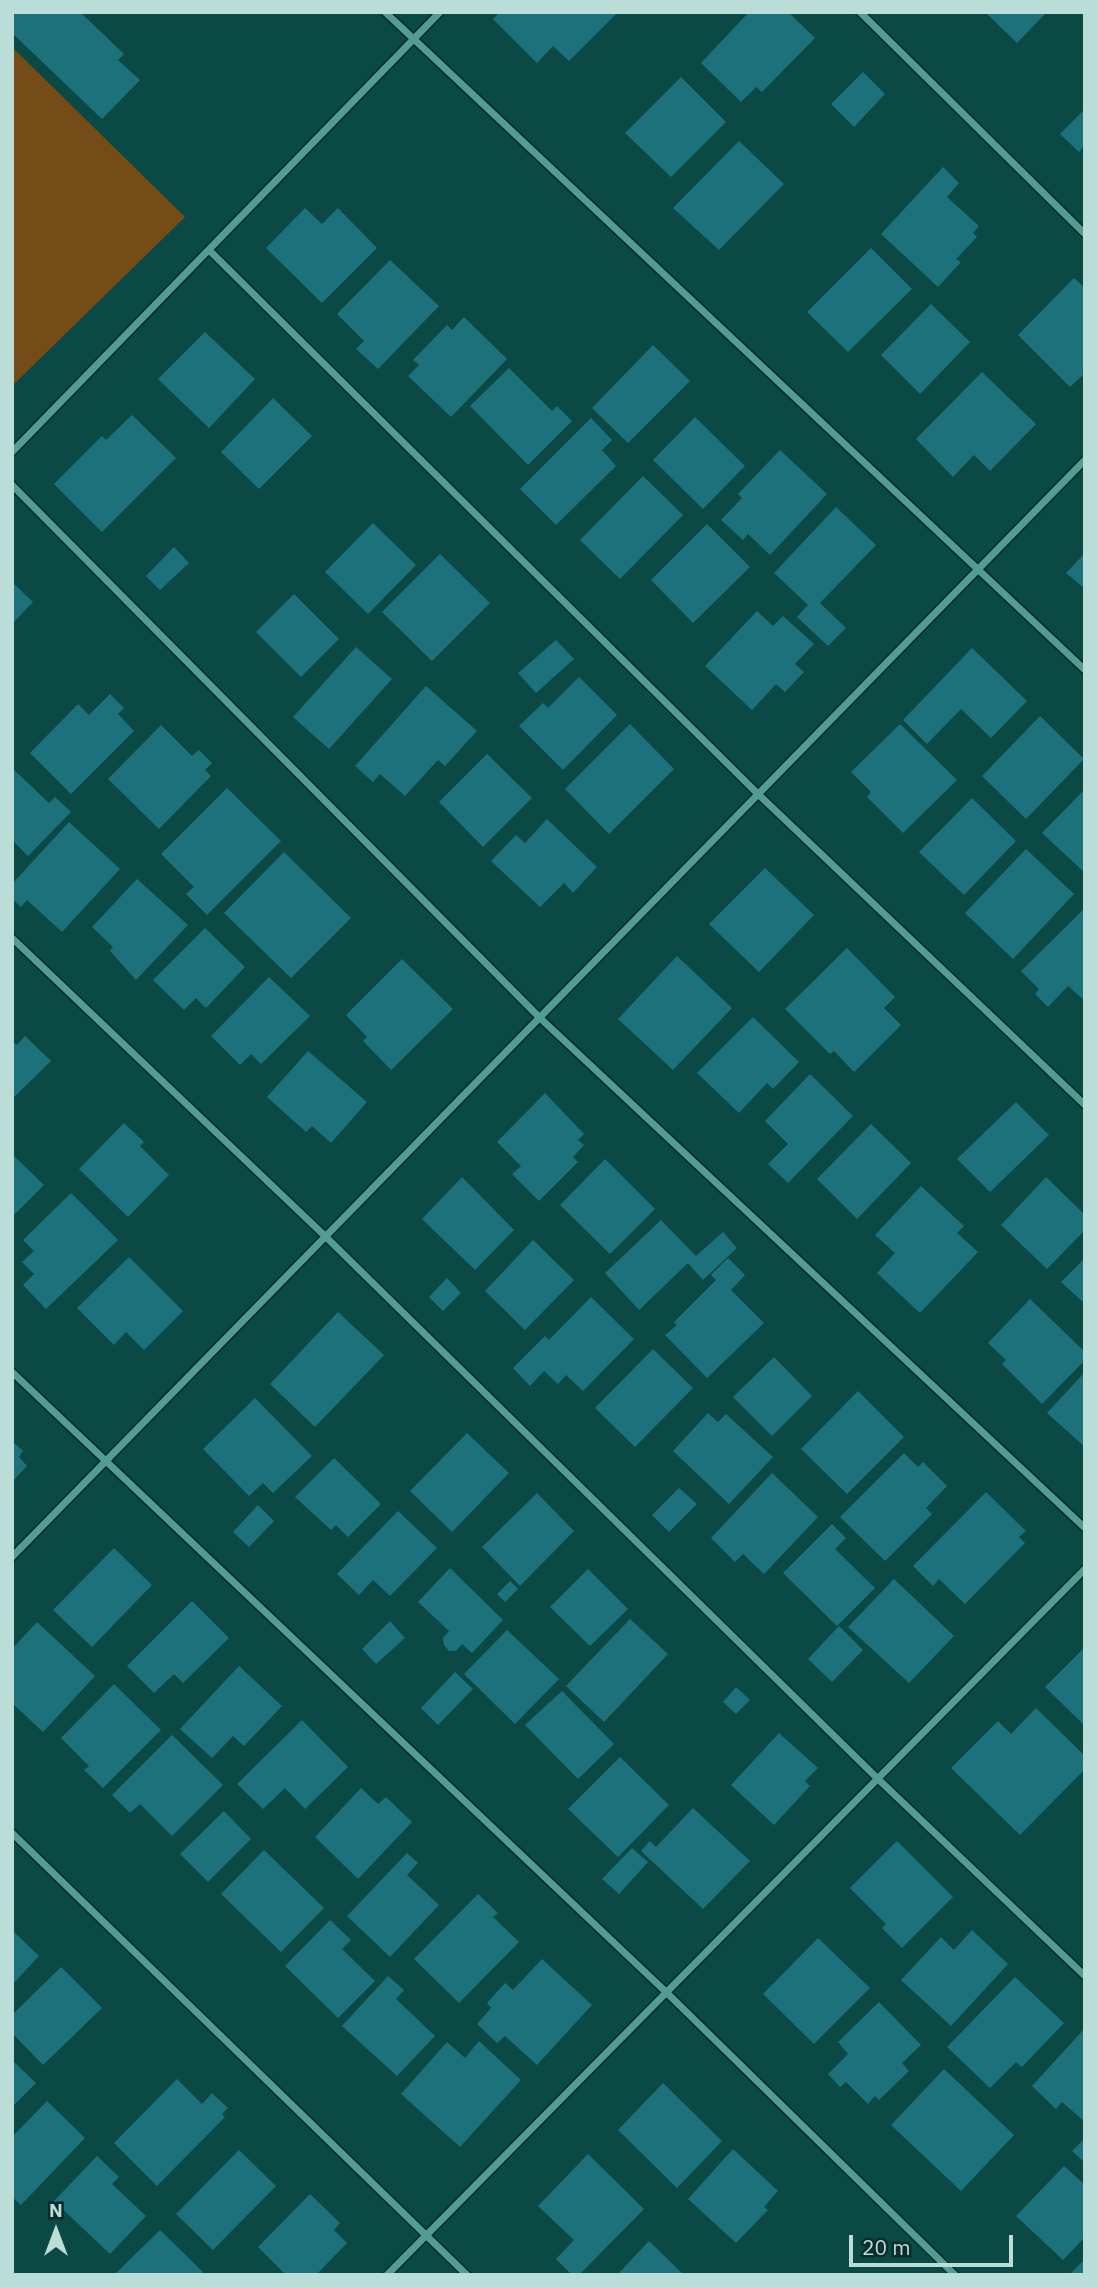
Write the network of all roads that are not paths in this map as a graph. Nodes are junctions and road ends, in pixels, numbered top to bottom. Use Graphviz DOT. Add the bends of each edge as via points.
graph roads {
  1 [pos="385,12"];
  2 [pos="440,12"];
  3 [pos="860,12"];
  4 [pos="412,39"];
  5 [pos="1085,233"];
  6 [pos="209,250"];
  7 [pos="12,452"];
  8 [pos="1085,460"];
  9 [pos="12,485"];
  10 [pos="978,569"];
  11 [pos="1085,670"];
  12 [pos="758,794"];
  13 [pos="12,938"];
  14 [pos="540,1018"];
  15 [pos="1085,1105"];
  16 [pos="326,1237"];
  17 [pos="12,1372"];
  18 [pos="107,1461"];
  19 [pos="1085,1528"];
  20 [pos="12,1557"];
  21 [pos="1085,1569"];
  22 [pos="877,1778"];
  23 [pos="12,1833"];
  24 [pos="1085,1976"];
  25 [pos="666,1992"];
  26 [pos="426,2235"];
  27 [pos="387,2275"];
  28 [pos="467,2275"];
  29 [pos="955,2275"];
  1 -- 4 [label="street"];
  2 -- 4 [label="street"];
  3 -- 5 [label="street"];
  4 -- 6 [label="street"];
  4 -- 10 [label="street"];
  6 -- 7 [label="street"];
  6 -- 12 [label="street"];
  8 -- 10 [label="street"];
  9 -- 14 [label="street"];
  10 -- 11 [label="street"];
  10 -- 12 [label="street"];
  12 -- 14 [label="street"];
  12 -- 15 [label="street"];
  13 -- 16 [label="street"];
  14 -- 16 [label="street"];
  14 -- 19 [label="street"];
  16 -- 18 [label="street"];
  16 -- 22 [label="street"];
  17 -- 18 [label="street"];
  18 -- 20 [label="street"];
  18 -- 25 [label="street"];
  21 -- 22 [label="street"];
  22 -- 24 [label="street"];
  22 -- 25 [label="street"];
  23 -- 26 [label="street"];
  25 -- 26 [label="street"];
  25 -- 29 [label="street"];
  26 -- 27 [label="street"];
  26 -- 28 [label="street"];
}
